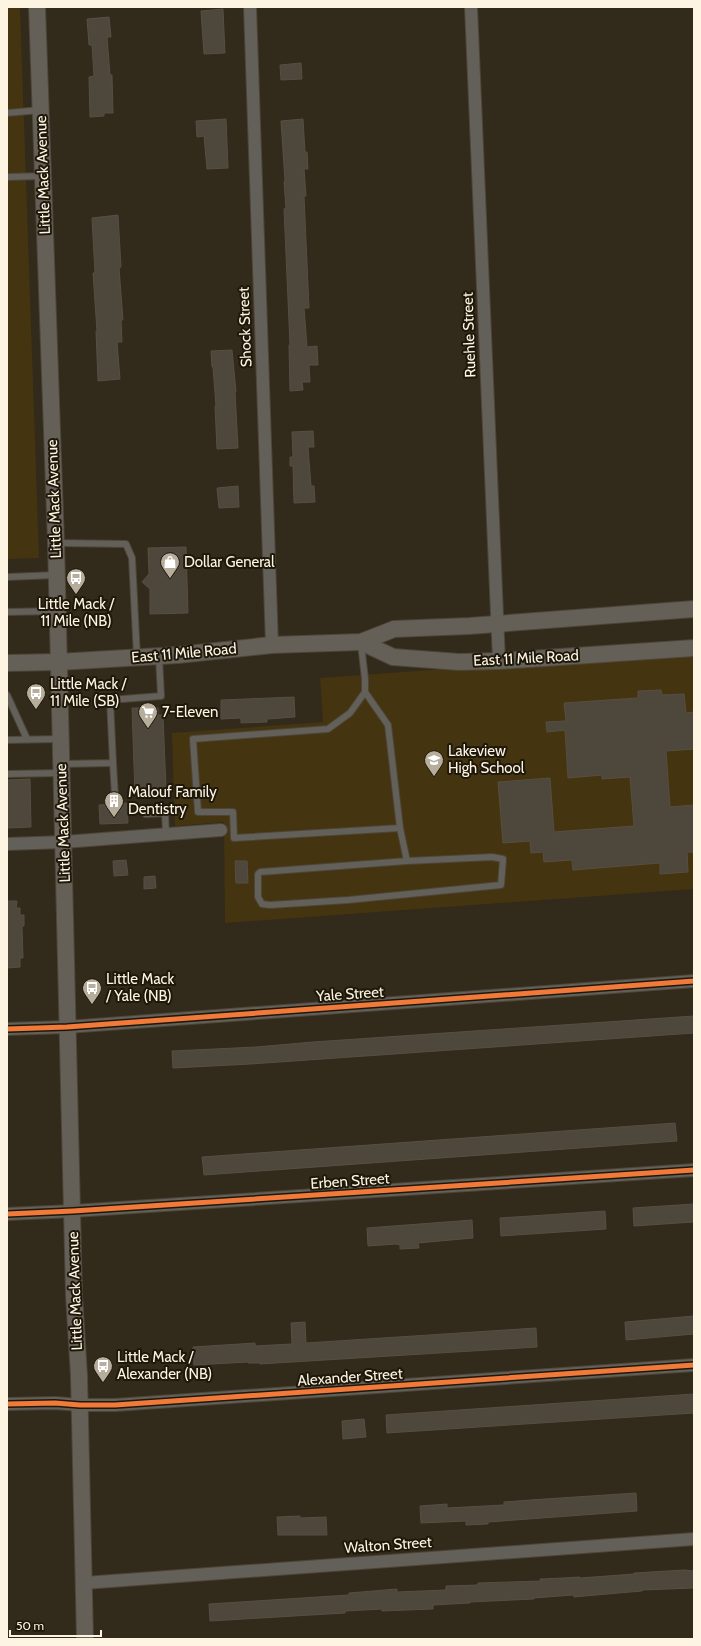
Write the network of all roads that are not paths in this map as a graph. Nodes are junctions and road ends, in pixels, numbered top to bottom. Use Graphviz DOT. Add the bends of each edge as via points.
graph roads {
  1 [pos="37,7"];
  2 [pos="250,7"];
  3 [pos="471,7"];
  4 [pos="40,110"];
  5 [pos="7,113"];
  6 [pos="43,176"];
  7 [pos="7,177"];
  8 [pos="56,543"];
  9 [pos="56,575"];
  10 [pos="7,577"];
  11 [pos="694,610"];
  12 [pos="57,611"];
  13 [pos="7,612"];
  14 [pos="496,624"];
  15 [pos="361,642"];
  16 [pos="272,645"];
  17 [pos="694,648"];
  18 [pos="159,656"];
  19 [pos="136,657"];
  20 [pos="499,661"];
  21 [pos="58,662"];
  22 [pos="7,663"];
  23 [pos="365,692"];
  24 [pos="7,695"];
  25 [pos="9,705"];
  26 [pos="13,728"];
  27 [pos="22,728"];
  28 [pos="61,739"];
  29 [pos="7,740"];
  30 [pos="27,740"];
  31 [pos="113,763"];
  32 [pos="62,768"];
  33 [pos="7,774"];
  34 [pos="115,796"];
  35 [pos="146,814"];
  36 [pos="400,828"];
  37 [pos="221,830"];
  38 [pos="234,830"];
  39 [pos="166,834"];
  40 [pos="64,842"];
  41 [pos="7,844"];
  42 [pos="407,861"];
  43 [pos="694,981"];
  44 [pos="68,1027"];
  45 [pos="7,1029"];
  46 [pos="694,1170"];
  47 [pos="73,1211"];
  48 [pos="7,1214"];
  49 [pos="694,1365"];
  50 [pos="7,1404"];
  51 [pos="80,1405"];
  52 [pos="694,1539"];
  53 [pos="84,1584"];
  54 [pos="85,1639"];
  1 -- 4 [label="main road, Little Mack Avenue"];
  2 -- 16 [label="street, Shock Street"];
  3 -- 14 [label="street, Ruehle Street"];
  4 -- 5 [label="lane"];
  4 -- 6 [label="main road, Little Mack Avenue"];
  6 -- 7 [label="lane"];
  6 -- 8 [label="main road, Little Mack Avenue"];
  8 -- 9 [label="main road, Little Mack Avenue"];
  8 -- 19 [label="lane" via="126,544 132,558"];
  9 -- 10 [label="lane"];
  9 -- 12 [label="main road, Little Mack Avenue"];
  11 -- 14 [label="main road, East 11 Mile Road"];
  12 -- 13 [label="lane"];
  12 -- 21 [label="main road, Little Mack Avenue"];
  14 -- 15 [label="main road, East 11 Mile Road" via="394,629"];
  14 -- 20 [label="street, Ruehle Street"];
  15 -- 16 [label="main road, East 11 Mile Road"];
  15 -- 20 [label="main road, East 11 Mile Road" via="393,657"];
  15 -- 23 [label="lane"];
  16 -- 18 [label="main road, East 11 Mile Road"];
  17 -- 20 [label="main road, East 11 Mile Road"];
  18 -- 19 [label="main road, East 11 Mile Road"];
  18 -- 31 [label="lane" via="160,696 110,700"];
  19 -- 21 [label="main road, East 11 Mile Road"];
  21 -- 22 [label="main road, East 11 Mile Road"];
  21 -- 28 [label="main road, Little Mack Avenue"];
  23 -- 36 [label="lane" via="388,725"];
  23 -- 38 [label="lane" via="350,713 328,729 193,739 198,812 233,812"];
  24 -- 25 [label="lane"];
  25 -- 27 [label="lane"];
  26 -- 27 [label="lane"];
  27 -- 30 [label="lane"];
  28 -- 30 [label="lane"];
  28 -- 32 [label="main road, Little Mack Avenue"];
  29 -- 30 [label="lane"];
  31 -- 32 [label="lane"];
  31 -- 34 [label="lane"];
  32 -- 33 [label="lane"];
  32 -- 40 [label="main road, Little Mack Avenue"];
  35 -- 39 [label="lane" via="165,813"];
  36 -- 38 [label="lane" via="234,838"];
  36 -- 42 [label="lane"];
  37 -- 38 [label="lane"];
  37 -- 39 [label="street"];
  39 -- 40 [label="street"];
  40 -- 41 [label="street"];
  40 -- 44 [label="main road, Little Mack Avenue"];
  42 -- 42 [label="lane" via="492,857 502,859 502,885 270,905 262,904 258,897 260,872"];
  43 -- 44 [label="street, Yale Street"];
  44 -- 45 [label="street, Yale Street"];
  44 -- 47 [label="main road, Little Mack Avenue"];
  46 -- 47 [label="street, Erben Street"];
  47 -- 48 [label="street, Erben Street"];
  47 -- 51 [label="main road, Little Mack Avenue" via="74,1295"];
  49 -- 51 [label="street, Alexander Street"];
  50 -- 51 [label="street, Alexander Street"];
  51 -- 53 [label="main road, Little Mack Avenue"];
  52 -- 53 [label="street, Walton Street"];
  53 -- 54 [label="main road, Little Mack Avenue"];
}
